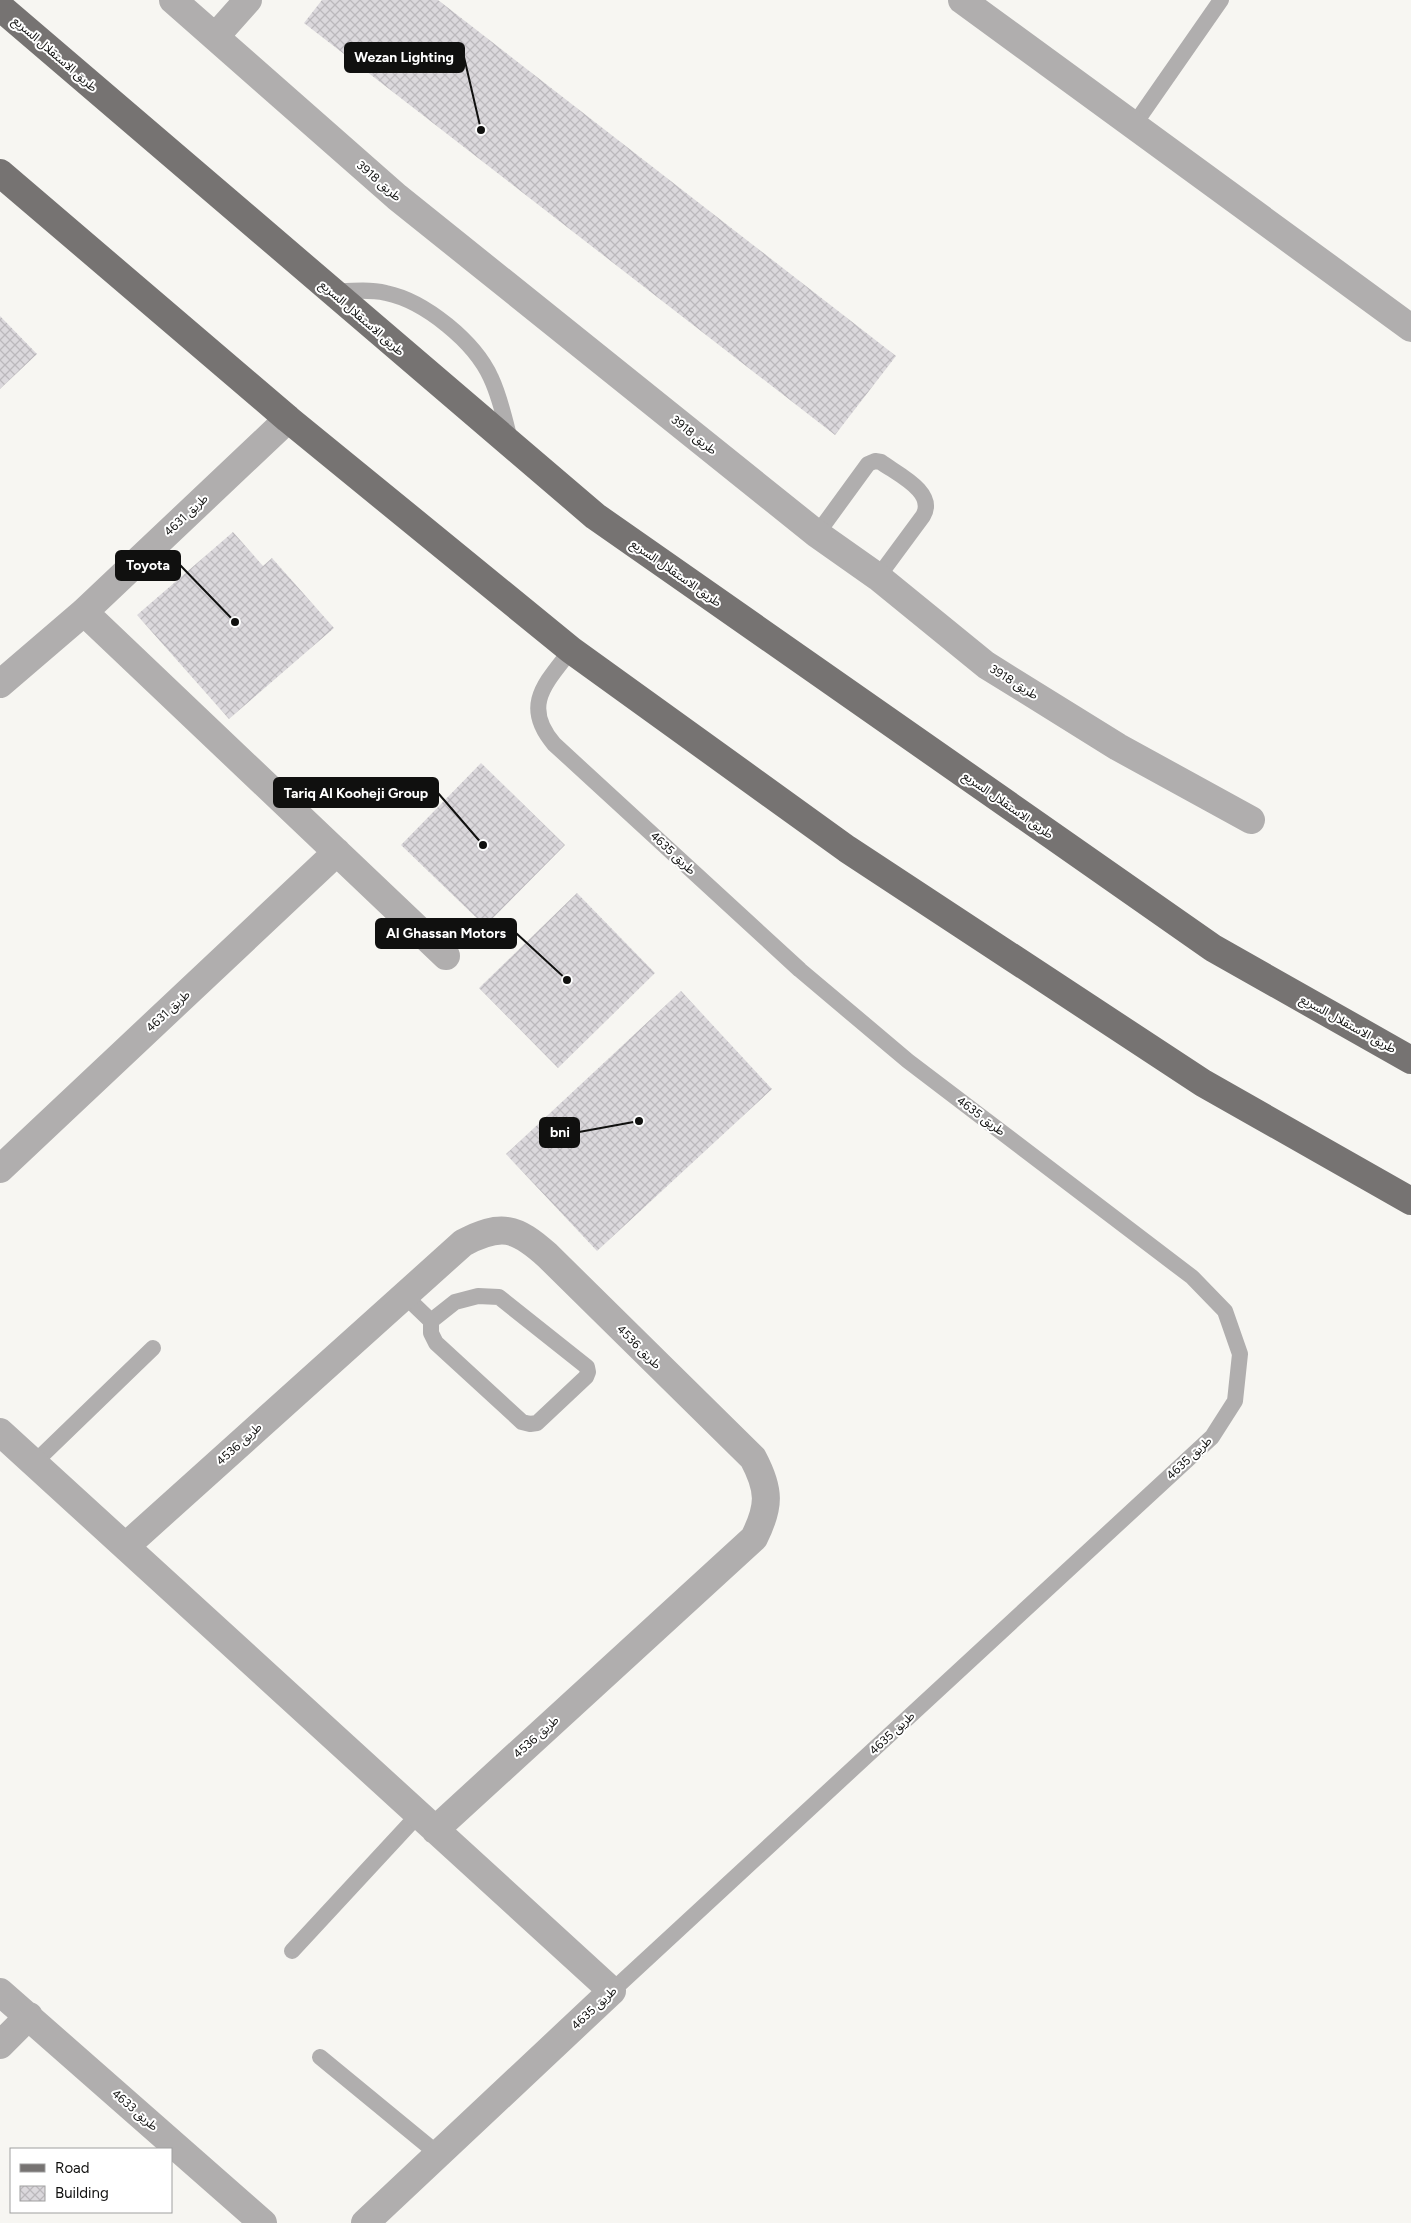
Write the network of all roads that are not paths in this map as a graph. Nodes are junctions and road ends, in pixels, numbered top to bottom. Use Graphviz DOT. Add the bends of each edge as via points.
graph roads {
  1 [pos="173,0"];
  2 [pos="248,0"];
  3 [pos="1221,0"];
  4 [pos="978,5"];
  5 [pos="0,7"];
  6 [pos="215,37"];
  7 [pos="1134,125"];
  8 [pos="0,173"];
  9 [pos="332,292"];
  10 [pos="1411,328"];
  11 [pos="288,418"];
  12 [pos="511,445"];
  13 [pos="817,534"];
  14 [pos="878,577"];
  15 [pos="84,612"];
  16 [pos="571,650"];
  17 [pos="0,684"];
  18 [pos="1251,820"];
  19 [pos="337,852"];
  20 [pos="446,956"];
  21 [pos="1411,1060"];
  22 [pos="0,1169"];
  23 [pos="1411,1201"];
  24 [pos="405,1296"];
  25 [pos="431,1321"];
  26 [pos="154,1348"];
  27 [pos="0,1432"];
  28 [pos="34,1463"];
  29 [pos="126,1546"];
  30 [pos="427,1822"];
  31 [pos="292,1952"];
  32 [pos="612,1991"];
  33 [pos="0,1992"];
  34 [pos="29,2016"];
  35 [pos="0,2045"];
  36 [pos="320,2057"];
  37 [pos="438,2154"];
  38 [pos="263,2223"];
  39 [pos="365,2223"];
  1 -- 6 [label="street, طريق 3918"];
  2 -- 6 [label="street"];
  3 -- 7 [label="lane"];
  4 -- 7 [label="street"];
  5 -- 9 [label="main road, طريق الاستقلال السريع"];
  6 -- 13 [label="street, طريق 3918" via="397,198"];
  7 -- 10 [label="street"];
  8 -- 11 [label="main road"];
  9 -- 12 [label="main road, طريق الاستقلال السريع"];
  9 -- 12 [label="lane" via="386,293 406,299 426,309 463,340 491,377"];
  11 -- 15 [label="street, طريق 4631"];
  11 -- 16 [label="main road"];
  12 -- 21 [label="main road, طريق الاستقلال السريع" via="595,516 1213,948"];
  13 -- 14 [label="street, طريق 3918"];
  13 -- 14 [label="lane" via="868,464 881,462 919,490 927,501 927,510"];
  14 -- 18 [label="street, طريق 3918" via="986,665 1118,747"];
  15 -- 17 [label="street, طريق 4631"];
  15 -- 19 [label="street"];
  16 -- 23 [label="main road" via="847,850 1203,1083"];
  16 -- 32 [label="lane, طريق 4635" via="545,685 539,700 538,716 544,732 554,744 807,976 908,1061 1192,1277 1225,1311 1240,1354 1235,1401 1212,1437"];
  19 -- 20 [label="street"];
  19 -- 22 [label="street, طريق 4631"];
  24 -- 25 [label="lane"];
  24 -- 29 [label="street, طريق 4536"];
  24 -- 30 [label="street, طريق 4536" via="463,1243 483,1233 506,1230 528,1238 753,1458 763,1476 767,1496 764,1518 754,1538"];
  25 -- 25 [label="lane" via="455,1302 478,1296 499,1297 587,1367 588,1372 538,1423 522,1422 436,1343 431,1333"];
  26 -- 28 [label="lane"];
  27 -- 28 [label="street"];
  28 -- 29 [label="street"];
  29 -- 30 [label="street"];
  30 -- 31 [label="lane"];
  30 -- 32 [label="street"];
  32 -- 37 [label="street, طريق 4635"];
  33 -- 34 [label="street, طريق 4633"];
  34 -- 35 [label="street"];
  34 -- 38 [label="street, طريق 4633"];
  36 -- 37 [label="lane"];
  37 -- 39 [label="street, طريق 4635"];
}
